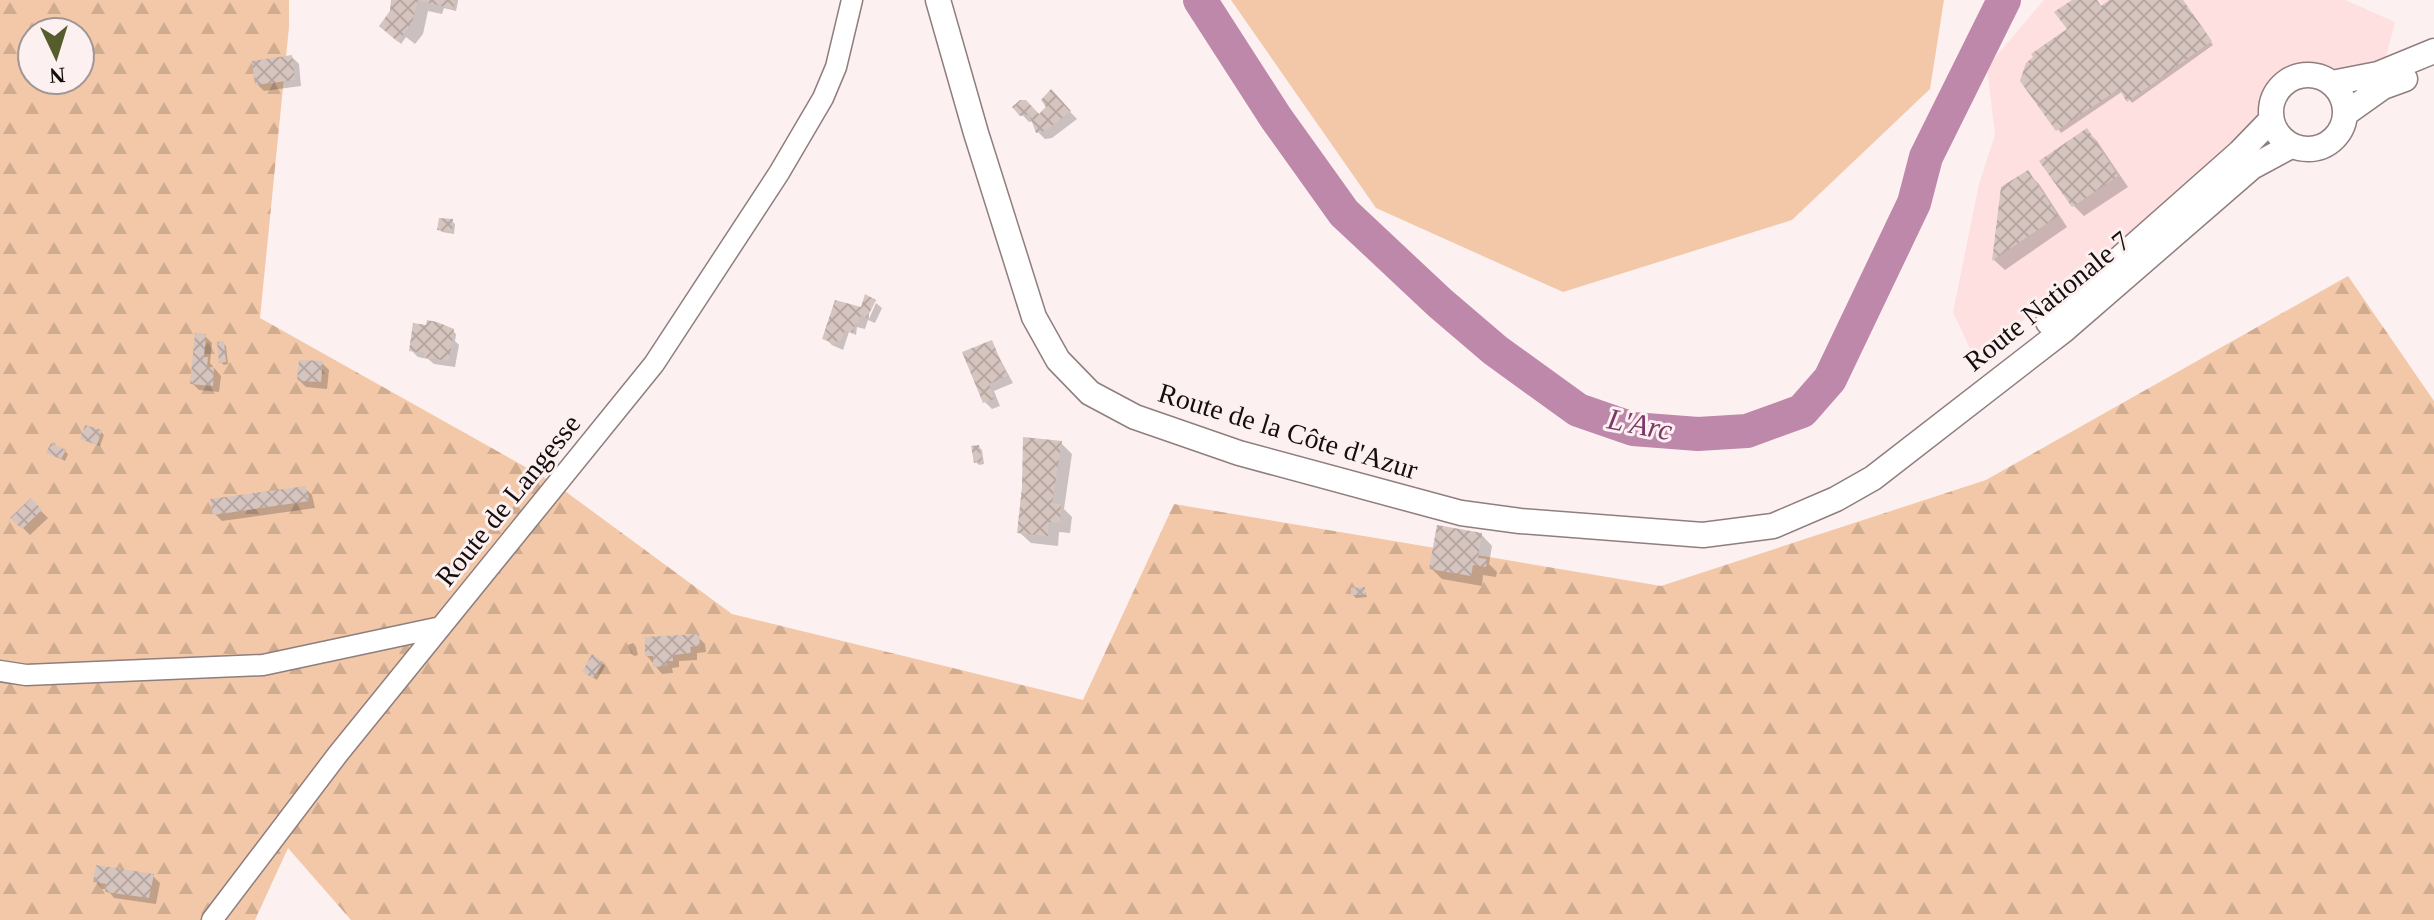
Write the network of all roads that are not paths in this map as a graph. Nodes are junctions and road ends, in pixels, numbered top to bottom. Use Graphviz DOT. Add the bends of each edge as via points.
graph roads {
  1 [pos="852,0"];
  2 [pos="938,0"];
  3 [pos="2434,51"];
  4 [pos="2434,68"];
  5 [pos="2332,83"];
  6 [pos="2345,114"];
  7 [pos="2271,120"];
  8 [pos="2291,146"];
  9 [pos="1836,499"];
  10 [pos="1800,515"];
  11 [pos="441,627"];
  12 [pos="0,671"];
  13 [pos="212,920"];
  1 -- 11 [label="street, Route de Langesse" via="823,98 654,364"];
  2 -- 10 [label="main road, Route de la Côte d'Azur" via="1034,317 1058,360 1090,393 1135,417 1239,453 1461,513 1703,535 1773,526"];
  3 -- 5 [label="main road" via="2378,74"];
  4 -- 6 [label="main road" via="2383,87"];
  5 -- 6 [label="main road"];
  5 -- 7 [label="main road" via="2311,74 2290,79 2273,96"];
  6 -- 8 [label="main road" via="2343,126 2327,144"];
  7 -- 8 [label="main road"];
  7 -- 9 [label="main road, Route Nationale 7" via="1989,374"];
  8 -- 9 [label="main road, Route Nationale 7" via="2252,167 2064,330 1873,478"];
  9 -- 10 [label="main road, Route Nationale 7"];
  11 -- 12 [label="street" via="263,665 26,675"];
  11 -- 13 [label="street, Route de Langesse"];
}
